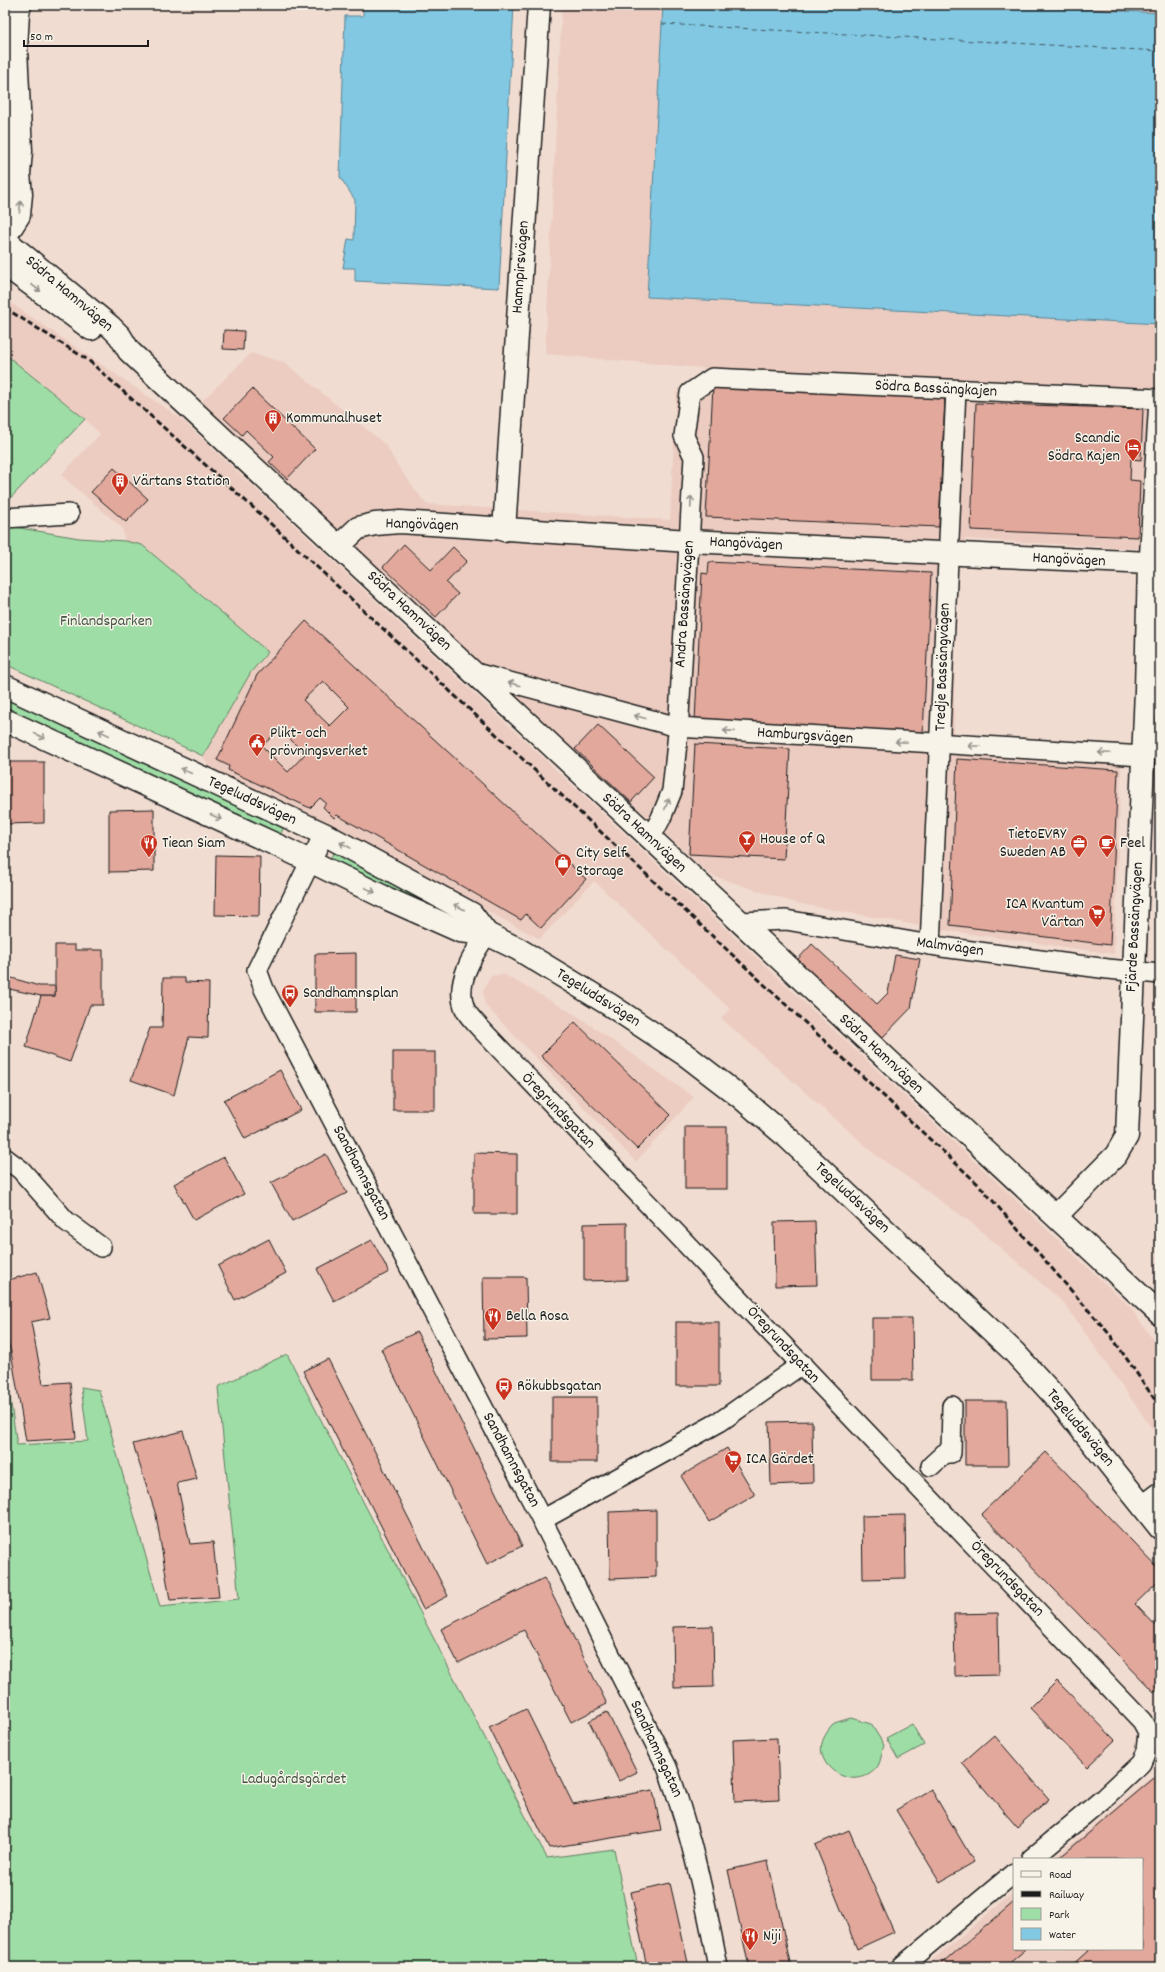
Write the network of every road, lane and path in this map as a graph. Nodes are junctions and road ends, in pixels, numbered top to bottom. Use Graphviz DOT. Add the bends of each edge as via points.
graph roads {
  1 [pos="20,5"];
  2 [pos="539,5"];
  3 [pos="19,174"];
  4 [pos="5,198"];
  5 [pos="5,236"];
  6 [pos="5,240"];
  7 [pos="5,265"];
  8 [pos="129,351"];
  9 [pos="712,378"];
  10 [pos="956,390"];
  11 [pos="1160,399"];
  12 [pos="69,514"];
  13 [pos="5,518"];
  14 [pos="504,530"];
  15 [pos="690,541"];
  16 [pos="339,546"];
  17 [pos="948,554"];
  18 [pos="1154,563"];
  19 [pos="475,673"];
  20 [pos="5,686"];
  21 [pos="5,720"];
  22 [pos="678,727"];
  23 [pos="940,744"];
  24 [pos="1143,756"];
  25 [pos="324,834"];
  26 [pos="650,839"];
  27 [pos="310,861"];
  28 [pos="740,922"];
  29 [pos="486,934"];
  30 [pos="930,945"];
  31 [pos="1133,972"];
  32 [pos="1160,974"];
  33 [pos="5,1158"];
  34 [pos="1056,1216"];
  35 [pos="101,1246"];
  36 [pos="1160,1314"];
  37 [pos="802,1364"];
  38 [pos="952,1406"];
  39 [pos="931,1466"];
  40 [pos="1152,1500"];
  41 [pos="542,1520"];
  42 [pos="1160,1528"];
  43 [pos="1032,1858"];
  44 [pos="1013,1875"];
  45 [pos="718,1967"];
  46 [pos="901,1967"];
  1 -- 3 [label="main road" via="16,49 21,152"];
  2 -- 14 [label="main road, Hamnpirsvägen"];
  3 -- 4 [label="main road"];
  5 -- 3 [label="main road, one-way" via="19,215"];
  6 -- 8 [label="main road, Södra Hamnvägen" via="111,327"];
  7 -- 8 [label="main road, Södra Hamnvägen, one-way" via="114,346"];
  8 -- 16 [label="main road, Södra Hamnvägen"];
  9 -- 10 [label="street, Södra Bassängkajen"];
  15 -- 9 [label="street, Andra Bassängvägen, one-way" via="694,457 684,436 690,392"];
  10 -- 11 [label="street, Södra Bassängkajen"];
  10 -- 17 [label="street, Tredje Bassängvägen"];
  11 -- 18 [label="street"];
  12 -- 13 [label="street"];
  14 -- 15 [label="main road, Hangövägen"];
  14 -- 16 [label="main road, Hangövägen" via="400,522 375,524 358,528"];
  15 -- 17 [label="main road, Hangövägen"];
  15 -- 22 [label="street, Andra Bassängvägen"];
  16 -- 19 [label="main road, Södra Hamnvägen"];
  17 -- 18 [label="main road, Hangövägen"];
  17 -- 23 [label="street, Tredje Bassängvägen"];
  18 -- 24 [label="main road, Fjärde Bassängvägen"];
  22 -- 19 [label="street, Hamburgsvägen, one-way"];
  19 -- 26 [label="main road, Södra Hamnvägen"];
  25 -- 20 [label="main road, Tegeluddsvägen, one-way"];
  21 -- 27 [label="main road, Tegeluddsvägen, one-way"];
  23 -- 22 [label="street, Hamburgsvägen, one-way"];
  26 -- 22 [label="street, Andra Bassängvägen, one-way" via="672,790"];
  24 -- 23 [label="street, Hamburgsvägen, one-way"];
  23 -- 30 [label="street, Tredje Bassängvägen"];
  24 -- 31 [label="main road, Fjärde Bassängvägen"];
  25 -- 27 [label="street"];
  29 -- 25 [label="main road, Tegeluddsvägen, one-way" via="472,914"];
  26 -- 28 [label="main road, Södra Hamnvägen"];
  27 -- 29 [label="main road, Tegeluddsvägen, one-way" via="460,931"];
  27 -- 41 [label="street, Sandhamnsgatan" via="257,970 264,989"];
  28 -- 30 [label="street, Malmvägen" via="786,920"];
  28 -- 34 [label="main road, Södra Hamnvägen"];
  29 -- 37 [label="street, Öregrundsgatan" via="475,952 463,982 462,996 466,1010 521,1072"];
  29 -- 40 [label="main road, Tegeluddsvägen" via="518,949 610,1005 675,1047 739,1096 788,1138 1014,1352"];
  30 -- 31 [label="street, Malmvägen"];
  31 -- 32 [label="street, Malmvägen"];
  31 -- 34 [label="main road, Fjärde Bassängvägen" via="1127,1136 1116,1155"];
  33 -- 35 [label="street" via="21,1170 66,1222"];
  34 -- 36 [label="main road, Södra Hamnvägen"];
  37 -- 41 [label="street" via="721,1421"];
  37 -- 43 [label="street, Öregrundsgatan" via="1136,1713 1148,1732 1148,1743 1141,1763 1134,1772"];
  38 -- 39 [label="street" via="951,1453 945,1453"];
  40 -- 42 [label="main road, Tegeluddsvägen"];
  41 -- 45 [label="street, Sandhamnsgatan" via="667,1767 693,1848"];
  44 -- 46 [label="street"];
}
